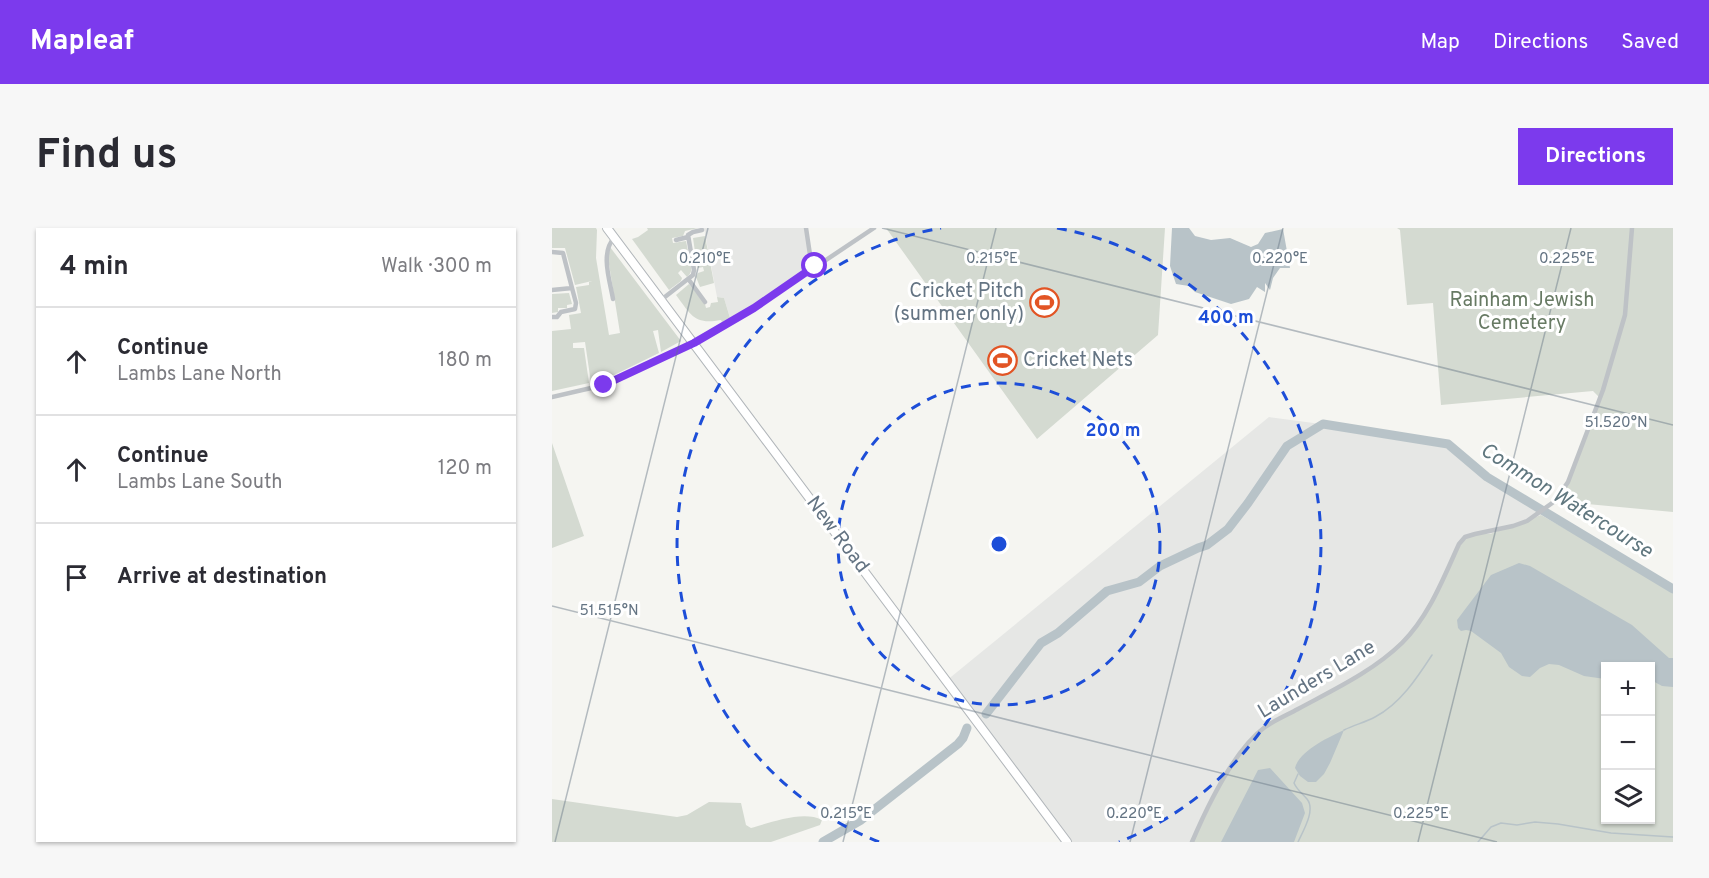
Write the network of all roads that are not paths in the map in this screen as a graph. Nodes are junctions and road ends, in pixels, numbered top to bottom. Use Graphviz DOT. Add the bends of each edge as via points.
graph roads {
  1 [pos="607,228"];
  2 [pos="806,228"];
  3 [pos="874,228"];
  4 [pos="1632,228"];
  5 [pos="702,230"];
  6 [pos="688,237"];
  7 [pos="615,238"];
  8 [pos="676,240"];
  9 [pos="552,252"];
  10 [pos="812,268"];
  11 [pos="688,280"];
  12 [pos="572,288"];
  13 [pos="552,290"];
  14 [pos="613,299"];
  15 [pos="661,300"];
  16 [pos="705,302"];
  17 [pos="552,317"];
  18 [pos="694,343"];
  19 [pos="552,397"];
  20 [pos="1067,842"];
  21 [pos="1192,842"];
  1 -- 7 [label="main road, New Road"];
  2 -- 10 [label="street"];
  3 -- 10 [label="street"];
  4 -- 21 [label="street, Launders Lane" via="1625,315 1608,375 1568,482 1555,501 1527,522 1465,537 1429,607 1402,643 1374,666 1266,727 1249,742 1230,767"];
  5 -- 6 [label="street"];
  6 -- 8 [label="street"];
  6 -- 11 [label="street" via="694,270"];
  7 -- 14 [label="street" via="606,257"];
  7 -- 15 [label="main road, New Road"];
  9 -- 12 [label="street" via="563,253"];
  10 -- 18 [label="street"];
  11 -- 15 [label="street"];
  11 -- 16 [label="street"];
  12 -- 13 [label="street"];
  12 -- 17 [label="street" via="576,306"];
  15 -- 18 [label="main road, New Road"];
  18 -- 19 [label="street" via="604,385"];
  18 -- 20 [label="main road, New Road"];
}
